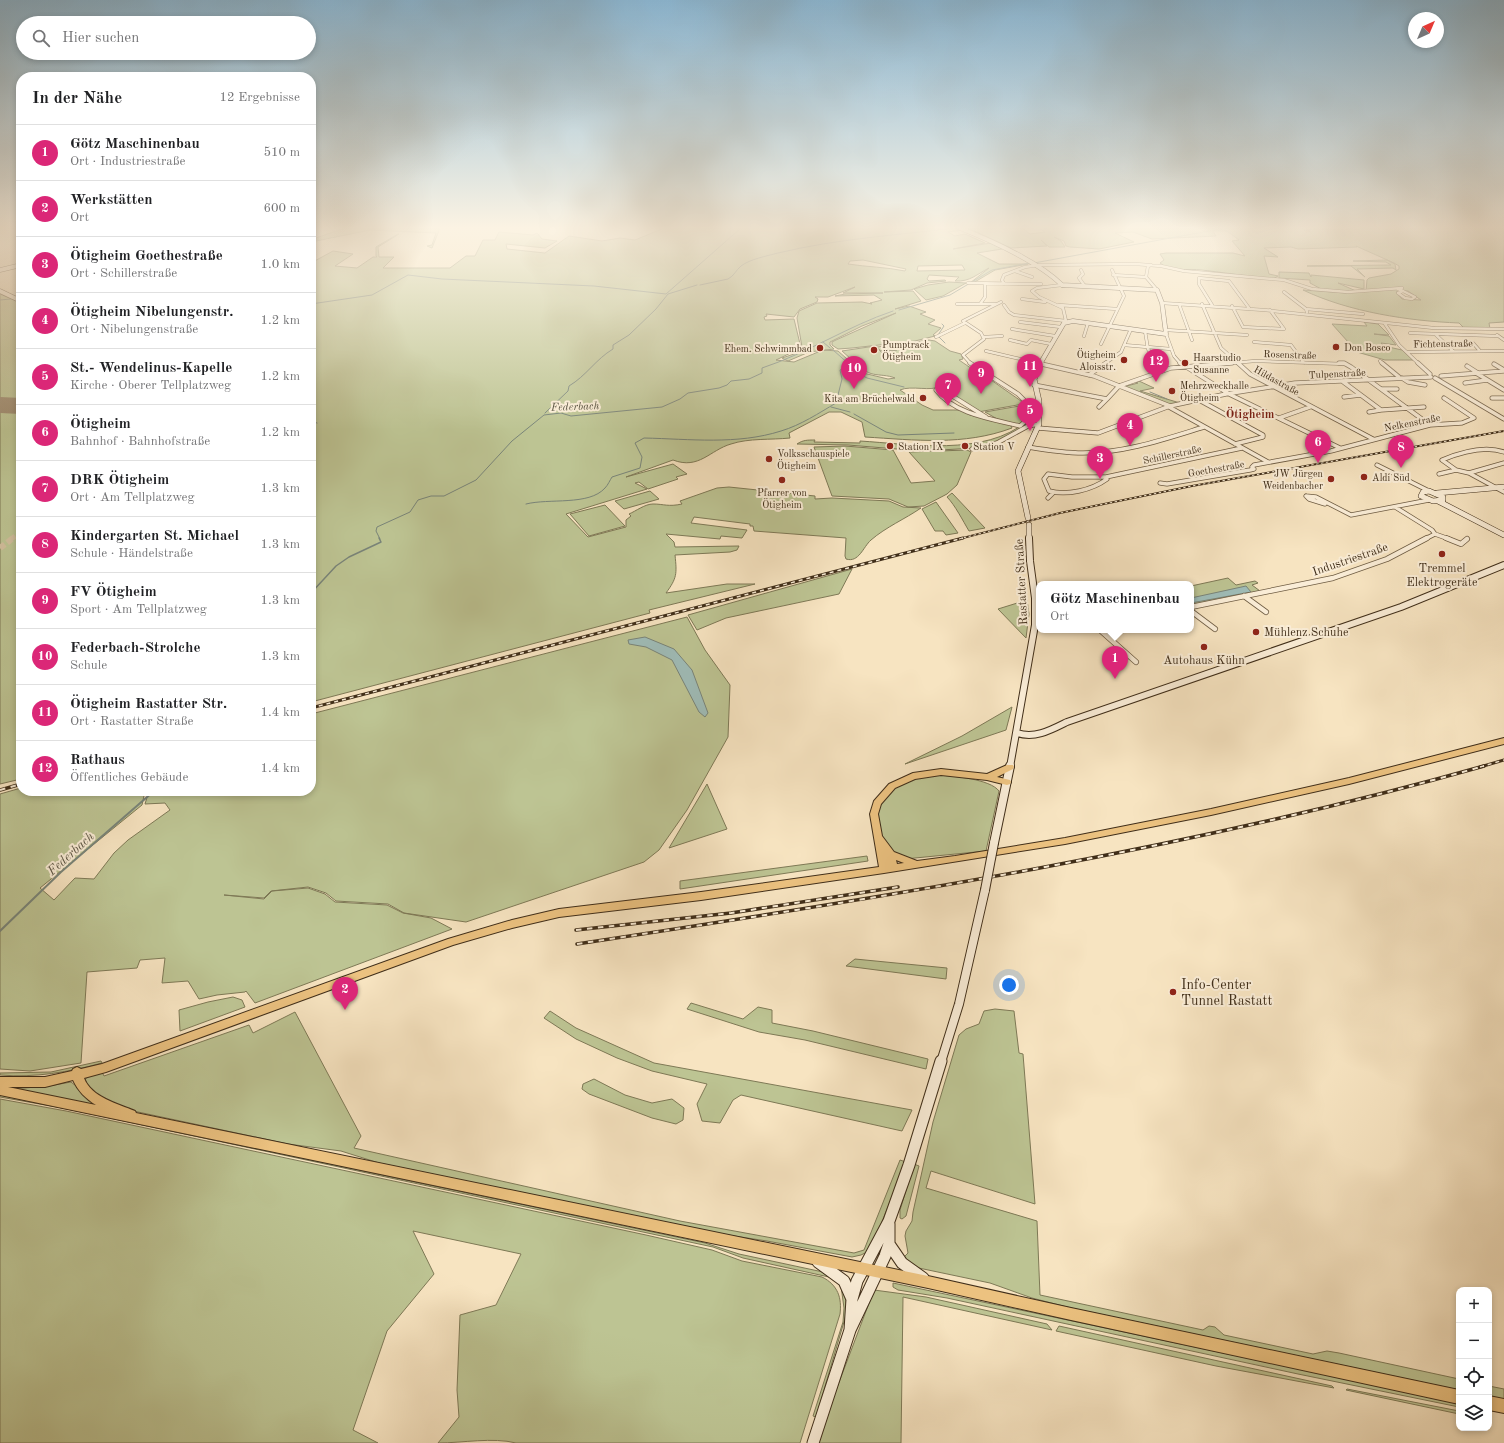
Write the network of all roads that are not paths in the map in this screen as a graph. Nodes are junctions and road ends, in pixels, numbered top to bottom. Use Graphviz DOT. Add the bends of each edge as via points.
graph roads {
  1 [pos="985,295"];
  2 [pos="1037,295"];
  3 [pos="1124,295"];
  4 [pos="1159,295"];
  5 [pos="1206,295"];
  6 [pos="1240,295"];
  7 [pos="1288,295"];
  8 [pos="1401,295"];
  9 [pos="1412,295"];
  10 [pos="1022,299"];
  11 [pos="1029,300"];
  12 [pos="1001,302"];
  13 [pos="1046,302"];
  14 [pos="1162,303"];
  15 [pos="957,304"];
  16 [pos="980,304"];
  17 [pos="1179,304"];
  18 [pos="1202,304"];
  19 [pos="997,305"];
  20 [pos="1004,305"];
  21 [pos="1024,305"];
  22 [pos="1212,305"];
  23 [pos="1059,306"];
  24 [pos="1232,306"];
  25 [pos="1249,308"];
  26 [pos="1117,309"];
  27 [pos="1306,309"];
  28 [pos="1270,310"];
  29 [pos="1308,314"];
  30 [pos="1363,314"];
  31 [pos="1066,321"];
  32 [pos="1020,322"];
  33 [pos="964,323"];
  34 [pos="1088,323"];
  35 [pos="1385,324"];
  36 [pos="1110,326"];
  37 [pos="1061,327"];
  38 [pos="1012,329"];
  39 [pos="1130,329"];
  40 [pos="1504,329"];
  41 [pos="1491,330"];
  42 [pos="1145,331"];
  43 [pos="1189,331"];
  44 [pos="1166,332"];
  45 [pos="1215,333"];
  46 [pos="1410,333"];
  47 [pos="1435,334"];
  48 [pos="1247,335"];
  49 [pos="1002,336"];
  50 [pos="1055,336"];
  51 [pos="1084,336"];
  52 [pos="1498,336"];
  53 [pos="936,337"];
  54 [pos="984,337"];
  55 [pos="1010,340"];
  56 [pos="1192,340"];
  57 [pos="1504,340"];
  58 [pos="1254,342"];
  59 [pos="1473,343"];
  60 [pos="1051,344"];
  61 [pos="1102,344"];
  62 [pos="1124,345"];
  63 [pos="1422,346"];
  64 [pos="1446,346"];
  65 [pos="1148,348"];
  66 [pos="1171,349"];
  67 [pos="986,351"];
  68 [pos="1453,351"];
  69 [pos="1480,351"];
  70 [pos="1504,351"];
  71 [pos="1407,352"];
  72 [pos="1153,357"];
  73 [pos="1380,361"];
  74 [pos="1235,362"];
  75 [pos="1304,363"];
  76 [pos="1040,364"];
  77 [pos="1494,364"];
  78 [pos="1183,366"];
  79 [pos="1467,366"];
  80 [pos="1504,370"];
  81 [pos="1476,373"];
  82 [pos="1090,375"];
  83 [pos="1435,376"];
  84 [pos="1400,377"];
  85 [pos="1368,379"];
  86 [pos="1487,380"];
  87 [pos="1342,381"];
  88 [pos="1465,383"];
  89 [pos="1425,384"];
  90 [pos="1034,386"];
  91 [pos="1119,386"];
  92 [pos="1271,387"];
  93 [pos="1382,389"];
  94 [pos="1397,389"];
  95 [pos="1504,390"];
  96 [pos="1230,394"];
  97 [pos="1360,395"];
  98 [pos="1344,397"];
  99 [pos="1444,398"];
  100 [pos="1492,398"];
  101 [pos="1504,398"];
  102 [pos="1107,399"];
  103 [pos="1199,400"];
  104 [pos="1099,407"];
  105 [pos="1169,407"];
  106 [pos="1310,407"];
  107 [pos="1424,407"];
  108 [pos="1408,408"];
  109 [pos="1381,410"];
  110 [pos="1369,412"];
  111 [pos="986,417"];
  112 [pos="1029,417"];
  113 [pos="1279,418"];
  114 [pos="1504,419"];
  115 [pos="1039,422"];
  116 [pos="1430,425"];
  117 [pos="1204,427"];
  118 [pos="1373,439"];
  119 [pos="1235,444"];
  120 [pos="1028,447"];
  121 [pos="1242,448"];
  122 [pos="1342,448"];
  123 [pos="972,449"];
  124 [pos="1504,452"];
  125 [pos="1268,462"];
  126 [pos="1504,463"];
  127 [pos="1377,465"];
  128 [pos="1456,470"];
  129 [pos="1468,473"];
  130 [pos="1439,474"];
  131 [pos="1106,477"];
  132 [pos="1160,484"];
  133 [pos="1496,487"];
  134 [pos="1504,487"];
  135 [pos="1504,492"];
  136 [pos="1053,493"];
  137 [pos="1425,494"];
  138 [pos="1048,498"];
  139 [pos="1440,498"];
  140 [pos="1429,500"];
  141 [pos="1417,502"];
  142 [pos="1330,506"];
  143 [pos="1395,507"];
  144 [pos="1028,518"];
  145 [pos="1029,525"];
  146 [pos="1435,534"];
  147 [pos="1502,535"];
  148 [pos="1467,539"];
  149 [pos="1504,561"];
  150 [pos="1504,565"];
  151 [pos="1473,577"];
  152 [pos="1244,596"];
  153 [pos="1036,605"];
  154 [pos="1194,606"];
  155 [pos="1266,612"];
  156 [pos="1194,613"];
  157 [pos="1036,624"];
  158 [pos="1215,629"];
  159 [pos="1103,633"];
  160 [pos="1136,662"];
  161 [pos="1017,733"];
  162 [pos="1504,741"];
  163 [pos="1010,767"];
  164 [pos="972,776"];
  165 [pos="987,777"];
  166 [pos="1006,784"];
  167 [pos="878,837"];
  168 [pos="890,854"];
  169 [pos="917,865"];
  170 [pos="887,869"];
  171 [pos="77,1073"];
  172 [pos="0,1078"];
  173 [pos="0,1082"];
  174 [pos="0,1090"];
  175 [pos="137,1118"];
  176 [pos="889,1221"];
  177 [pos="889,1244"];
  178 [pos="813,1258"];
  179 [pos="864,1268"];
  180 [pos="878,1271"];
  181 [pos="928,1282"];
  182 [pos="852,1299"];
  183 [pos="850,1330"];
  184 [pos="1456,1396"];
  185 [pos="1492,1404"];
  186 [pos="1504,1406"];
  187 [pos="812,1443"];
  1 -- 16 [label="street"];
  2 -- 13 [label="street"];
  3 -- 26 [label="street"];
  4 -- 14 [label="street"];
  5 -- 22 [label="street"];
  6 -- 25 [label="street"];
  7 -- 27 [label="street"];
  8 -- 9 [label="street" via="1412,299 1415,297"];
  10 -- 11 [label="street"];
  11 -- 13 [label="street"];
  11 -- 21 [label="street"];
  12 -- 19 [label="street"];
  13 -- 23 [label="street"];
  14 -- 17 [label="street"];
  14 -- 44 [label="street"];
  15 -- 16 [label="street"];
  16 -- 19 [label="street"];
  17 -- 18 [label="street"];
  17 -- 43 [label="street"];
  18 -- 22 [label="street"];
  18 -- 45 [label="street, Hildastraße"];
  19 -- 33 [label="street" via="970,316 963,321"];
  20 -- 31 [label="street" via="1014,315"];
  22 -- 24 [label="street"];
  23 -- 26 [label="street"];
  23 -- 31 [label="street" via="1063,308"];
  24 -- 25 [label="street"];
  24 -- 28 [label="street" via="1243,327 1284,329"];
  25 -- 28 [label="street"];
  26 -- 36 [label="street"];
  27 -- 29 [label="street"];
  27 -- 30 [label="street"];
  28 -- 29 [label="street"];
  29 -- 35 [label="street"];
  31 -- 34 [label="street"];
  31 -- 37 [label="street"];
  32 -- 37 [label="street"];
  33 -- 53 [label="street"];
  33 -- 54 [label="street"];
  34 -- 36 [label="street"];
  34 -- 51 [label="street"];
  35 -- 41 [label="street"];
  35 -- 71 [label="street"];
  36 -- 39 [label="street"];
  36 -- 61 [label="street"];
  37 -- 50 [label="street"];
  38 -- 50 [label="street"];
  39 -- 42 [label="street"];
  39 -- 62 [label="street"];
  40 -- 41 [label="street"];
  41 -- 52 [label="street"];
  42 -- 44 [label="street"];
  42 -- 65 [label="street"];
  43 -- 44 [label="street"];
  43 -- 45 [label="street"];
  43 -- 56 [label="street"];
  44 -- 66 [label="street"];
  45 -- 48 [label="street"];
  45 -- 74 [label="street, Hildastraße" via="1221,348"];
  46 -- 47 [label="street"];
  47 -- 52 [label="street"];
  47 -- 64 [label="street"];
  49 -- 54 [label="street"];
  50 -- 60 [label="street"];
  52 -- 57 [label="street"];
  54 -- 112 [label="street" via="983,341 966,351 963,355 965,359 1018,394 1024,400"];
  55 -- 60 [label="street" via="1027,344 1031,340"];
  58 -- 75 [label="street" via="1291,345"];
  59 -- 69 [label="street, Fichtenstraße"];
  60 -- 76 [label="street"];
  62 -- 65 [label="street"];
  62 -- 82 [label="street" via="1118,355"];
  63 -- 64 [label="street"];
  64 -- 68 [label="street"];
  65 -- 66 [label="street"];
  65 -- 72 [label="street"];
  66 -- 78 [label="street"];
  67 -- 76 [label="street"];
  68 -- 69 [label="street, Fichtenstraße"];
  68 -- 71 [label="street, Fichtenstraße"];
  69 -- 70 [label="street, Fichtenstraße"];
  71 -- 83 [label="street"];
  73 -- 84 [label="street, Tulpenstraße"];
  74 -- 75 [label="street, Rosenstraße"];
  74 -- 78 [label="street, Rosenstraße"];
  74 -- 92 [label="street, Hildastraße"];
  75 -- 85 [label="street, Rosenstraße" via="1347,364"];
  76 -- 82 [label="street"];
  76 -- 90 [label="street"];
  77 -- 80 [label="street"];
  78 -- 91 [label="street, Rosenstraße"];
  78 -- 96 [label="street"];
  79 -- 81 [label="street"];
  80 -- 81 [label="street, Tulpenstraße"];
  81 -- 83 [label="street, Tulpenstraße"];
  81 -- 86 [label="street"];
  82 -- 91 [label="street"];
  83 -- 84 [label="street, Tulpenstraße"];
  83 -- 114 [label="street"];
  84 -- 85 [label="street, Tulpenstraße"];
  84 -- 89 [label="street, Tulpenstraße" via="1408,382"];
  85 -- 87 [label="street, Tulpenstraße"];
  85 -- 93 [label="street, Rosenstraße"];
  86 -- 88 [label="street"];
  86 -- 95 [label="street"];
  87 -- 92 [label="street, Tulpenstraße"];
  87 -- 97 [label="street"];
  90 -- 102 [label="street"];
  90 -- 115 [label="street" via="1039,401"];
  91 -- 102 [label="street"];
  91 -- 105 [label="street"];
  92 -- 96 [label="street, Tulpenstraße"];
  92 -- 106 [label="street, Hildastraße"];
  93 -- 94 [label="street"];
  93 -- 108 [label="street, Rosenstraße"];
  96 -- 103 [label="street, Tulpenstraße"];
  96 -- 113 [label="street"];
  97 -- 98 [label="street"];
  97 -- 109 [label="street"];
  99 -- 116 [label="street, Nelkenstraße" via="1474,418 1462,423"];
  100 -- 101 [label="street"];
  102 -- 104 [label="street"];
  103 -- 105 [label="street, Tulpenstraße"];
  103 -- 119 [label="street" via="1263,435"];
  105 -- 115 [label="street, Tulpenstraße" via="1098,433"];
  105 -- 117 [label="street"];
  106 -- 113 [label="street"];
  106 -- 118 [label="street, Hildastraße"];
  107 -- 108 [label="street"];
  108 -- 109 [label="street"];
  108 -- 116 [label="street, Rosenstraße"];
  109 -- 110 [label="street"];
  111 -- 111 [label="street" via="943,390 936,390 944,399 965,411"];
  111 -- 112 [label="street" via="1020,426"];
  112 -- 115 [label="street, Tulpenstraße"];
  113 -- 122 [label="street"];
  115 -- 120 [label="street"];
  115 -- 123 [label="street" via="1030,424 1010,437"];
  116 -- 118 [label="street, Nelkenstraße"];
  117 -- 119 [label="street"];
  117 -- 120 [label="street" via="1133,448 1110,452 1063,452"];
  118 -- 122 [label="street, Nelkenstraße"];
  119 -- 121 [label="street"];
  120 -- 144 [label="street" via="1018,471"];
  121 -- 125 [label="street"];
  121 -- 131 [label="street, Schillerstraße"];
  122 -- 125 [label="street, Nelkenstraße"];
  124 -- 128 [label="street" via="1498,448 1487,449 1454,455 1442,460"];
  125 -- 132 [label="street, Goethestraße" via="1254,465 1254,469 1250,470"];
  126 -- 129 [label="street"];
  127 -- 137 [label="street" via="1411,483"];
  128 -- 129 [label="street"];
  128 -- 130 [label="street"];
  129 -- 133 [label="street"];
  131 -- 136 [label="street, Schillerstraße" via="1108,479 1087,488"];
  131 -- 136 [label="street, Schillerstraße" via="1048,474 1045,476 1045,483"];
  133 -- 134 [label="street"];
  133 -- 135 [label="street"];
  133 -- 139 [label="street" via="1456,492"];
  136 -- 138 [label="street"];
  137 -- 139 [label="street"];
  137 -- 140 [label="street"];
  137 -- 141 [label="street"];
  139 -- 140 [label="street"];
  139 -- 147 [label="street"];
  140 -- 141 [label="street"];
  141 -- 143 [label="street"];
  142 -- 142 [label="street" via="1316,496 1306,496 1313,501"];
  142 -- 143 [label="street" via="1351,515"];
  143 -- 146 [label="street"];
  145 -- 153 [label="street, Rastatter Straße" via="1030,561"];
  146 -- 148 [label="street" via="1461,544"];
  146 -- 152 [label="street, Industriestraße" via="1387,559 1332,578"];
  149 -- 151 [label="street"];
  150 -- 151 [label="street"];
  151 -- 161 [label="street" via="1401,607 1031,737"];
  152 -- 154 [label="street, Industriestraße"];
  152 -- 155 [label="street"];
  156 -- 158 [label="street"];
  157 -- 161 [label="street, Rastatter Straße"];
  159 -- 160 [label="street"];
  161 -- 163 [label="street, Rastatter Straße"];
  162 -- 169 [label="main road" via="1349,781 1211,812 1066,841"];
  163 -- 165 [label="main road"];
  163 -- 166 [label="street, Rastatter Straße"];
  164 -- 165 [label="main road"];
  164 -- 166 [label="main road"];
  164 -- 167 [label="main road" via="941,772 925,773 892,786 877,803 874,814"];
  165 -- 166 [label="main road"];
  166 -- 176 [label="street, Rastatter Straße, bridge" via="959,1004"];
  167 -- 168 [label="main road"];
  167 -- 170 [label="main road"];
  168 -- 169 [label="main road"];
  168 -- 170 [label="main road" via="892,859"];
  169 -- 170 [label="main road"];
  170 -- 171 [label="main road" via="701,896 559,913 512,924 451,942 126,1059"];
  171 -- 172 [label="main road"];
  171 -- 173 [label="main road" via="45,1082"];
  171 -- 175 [label="main road" via="82,1086 94,1098"];
  174 -- 175 [label="main road"];
  175 -- 178 [label="main road"];
  176 -- 177 [label="street"];
  176 -- 179 [label="street"];
  177 -- 180 [label="street"];
  177 -- 181 [label="street" via="902,1263"];
  178 -- 179 [label="main road"];
  178 -- 182 [label="street" via="844,1281"];
  179 -- 180 [label="main road"];
  179 -- 182 [label="street"];
  180 -- 181 [label="main road"];
  180 -- 183 [label="street"];
  181 -- 184 [label="main road"];
  182 -- 183 [label="street"];
  183 -- 187 [label="street"];
  185 -- 186 [label="main road"];
}
